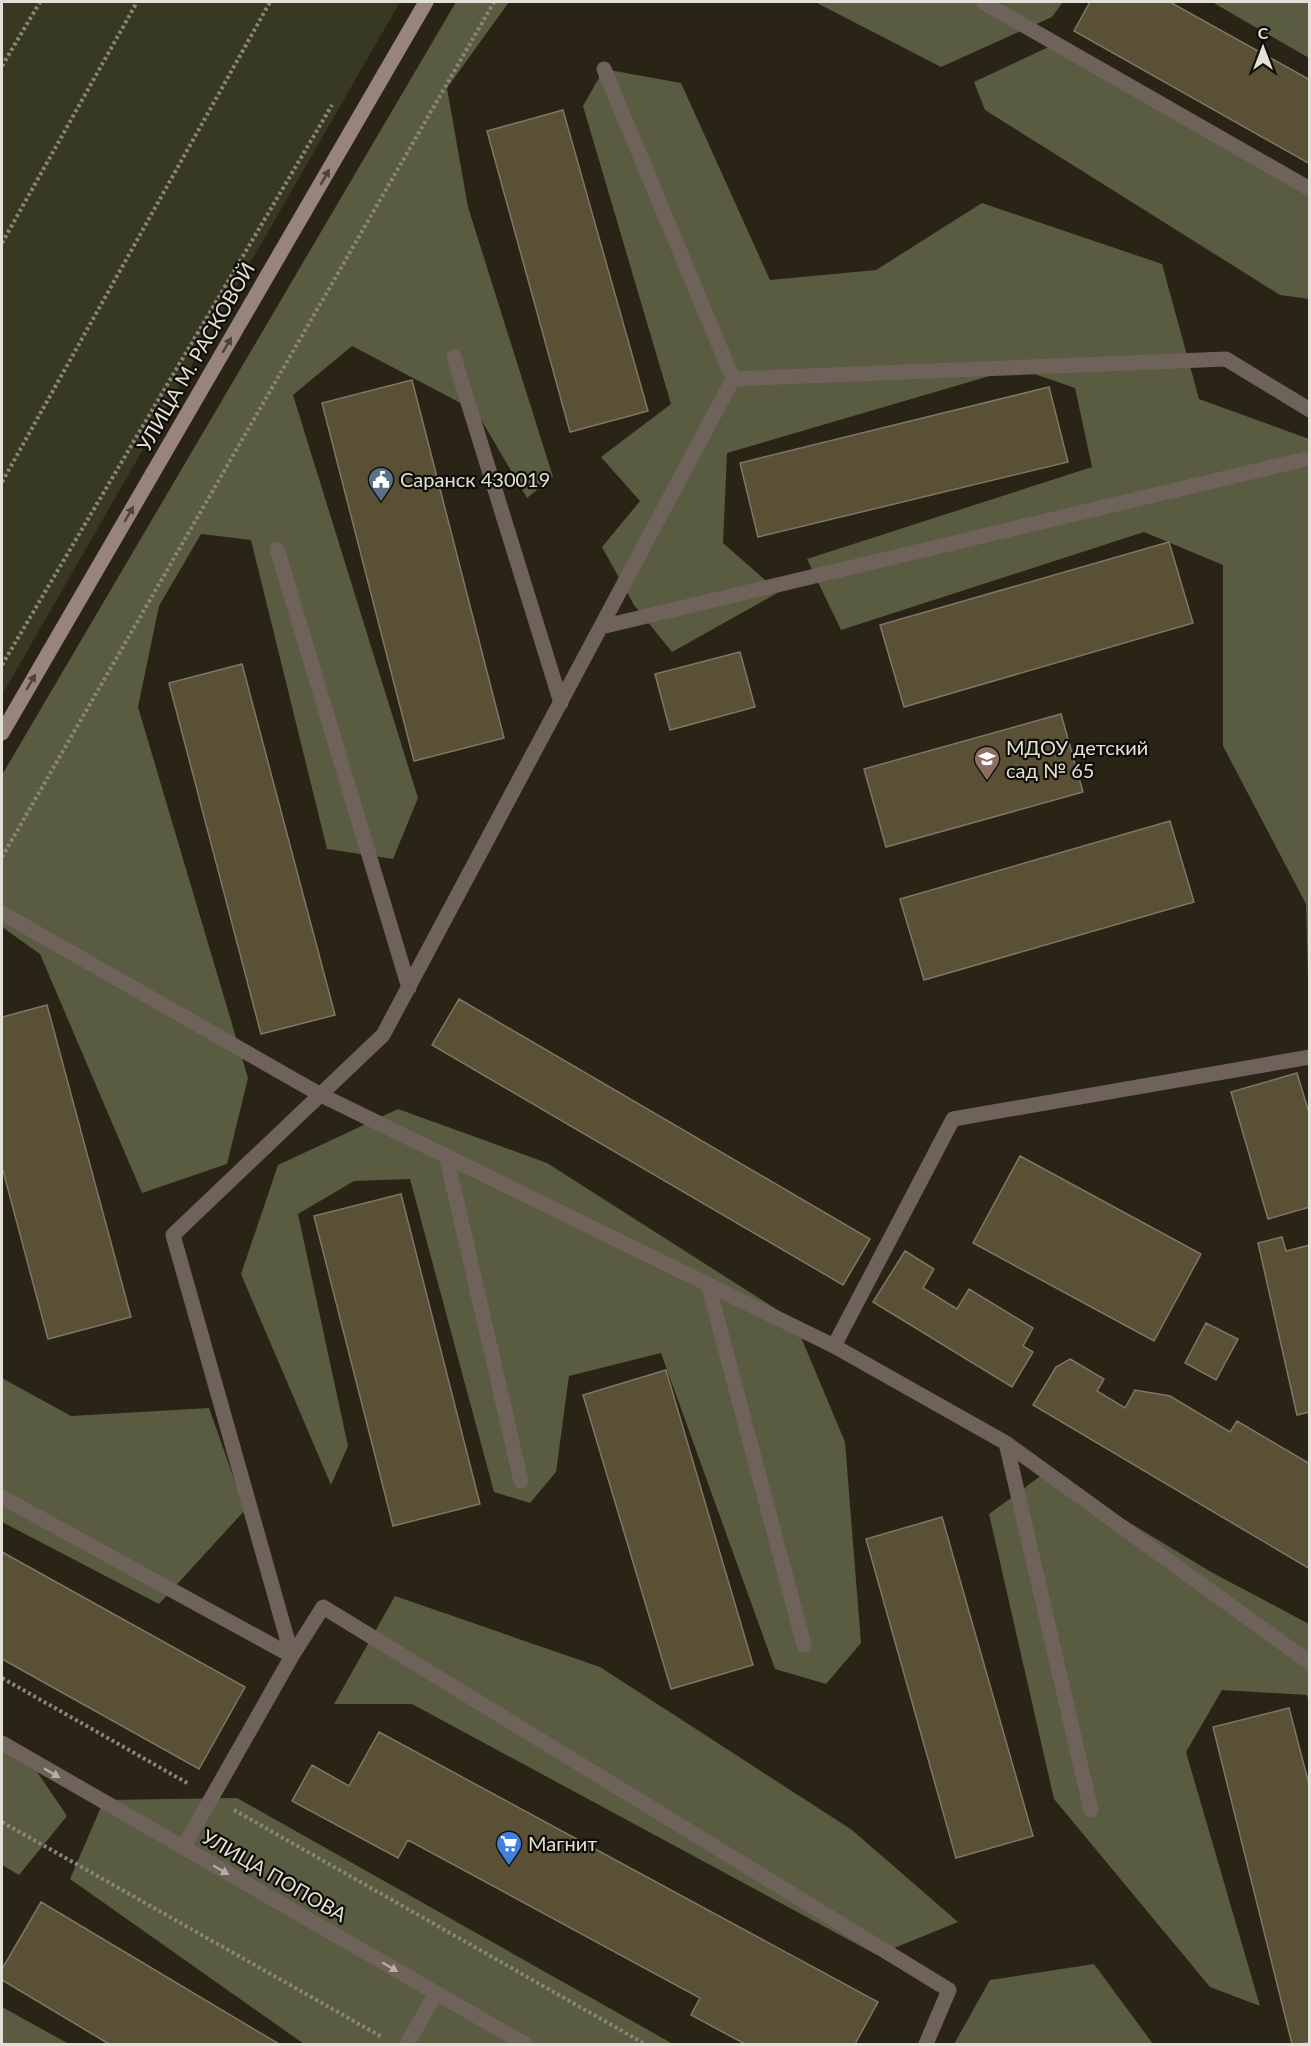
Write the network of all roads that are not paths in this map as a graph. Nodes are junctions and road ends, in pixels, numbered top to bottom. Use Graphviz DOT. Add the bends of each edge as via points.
graph roads {
  1 [pos="426,2"];
  2 [pos="983,2"];
  3 [pos="604,69"];
  4 [pos="1310,189"];
  5 [pos="454,357"];
  6 [pos="734,379"];
  7 [pos="1310,410"];
  8 [pos="1310,458"];
  9 [pos="277,549"];
  10 [pos="601,627"];
  11 [pos="561,704"];
  12 [pos="2,733"];
  13 [pos="2,914"];
  14 [pos="409,988"];
  15 [pos="1310,1057"];
  16 [pos="321,1095"];
  17 [pos="446,1155"];
  18 [pos="708,1284"];
  19 [pos="834,1346"];
  20 [pos="1006,1443"];
  21 [pos="520,1481"];
  22 [pos="2,1497"];
  23 [pos="804,1645"];
  24 [pos="292,1656"];
  25 [pos="1310,1663"];
  26 [pos="2,1743"];
  27 [pos="1091,1810"];
  28 [pos="183,1848"];
  29 [pos="436,1993"];
  30 [pos="407,2044"];
  31 [pos="525,2044"];
  32 [pos="926,2044"];
  12 -- 1 [label="street, УЛИЦА М. РАСКОВОЙ, one-way"];
  2 -- 4 [label="street"];
  3 -- 6 [label="street"];
  5 -- 11 [label="street"];
  6 -- 7 [label="street" via="1226,359"];
  6 -- 10 [label="street"];
  8 -- 10 [label="street"];
  9 -- 14 [label="street"];
  10 -- 11 [label="street"];
  11 -- 14 [label="street"];
  13 -- 16 [label="street"];
  14 -- 16 [label="street" via="383,1035"];
  15 -- 19 [label="street" via="953,1119"];
  16 -- 17 [label="street"];
  16 -- 24 [label="street" via="172,1235"];
  17 -- 18 [label="street"];
  17 -- 21 [label="street"];
  18 -- 19 [label="street"];
  18 -- 23 [label="street"];
  19 -- 20 [label="street"];
  20 -- 25 [label="street"];
  20 -- 27 [label="street"];
  22 -- 24 [label="street"];
  24 -- 28 [label="street"];
  24 -- 32 [label="street" via="322,1607 949,1990"];
  26 -- 28 [label="street, УЛИЦА ПОПОВА, one-way"];
  28 -- 29 [label="street, УЛИЦА ПОПОВА, one-way"];
  29 -- 30 [label="street"];
  29 -- 31 [label="street, УЛИЦА ПОПОВА"];
}
